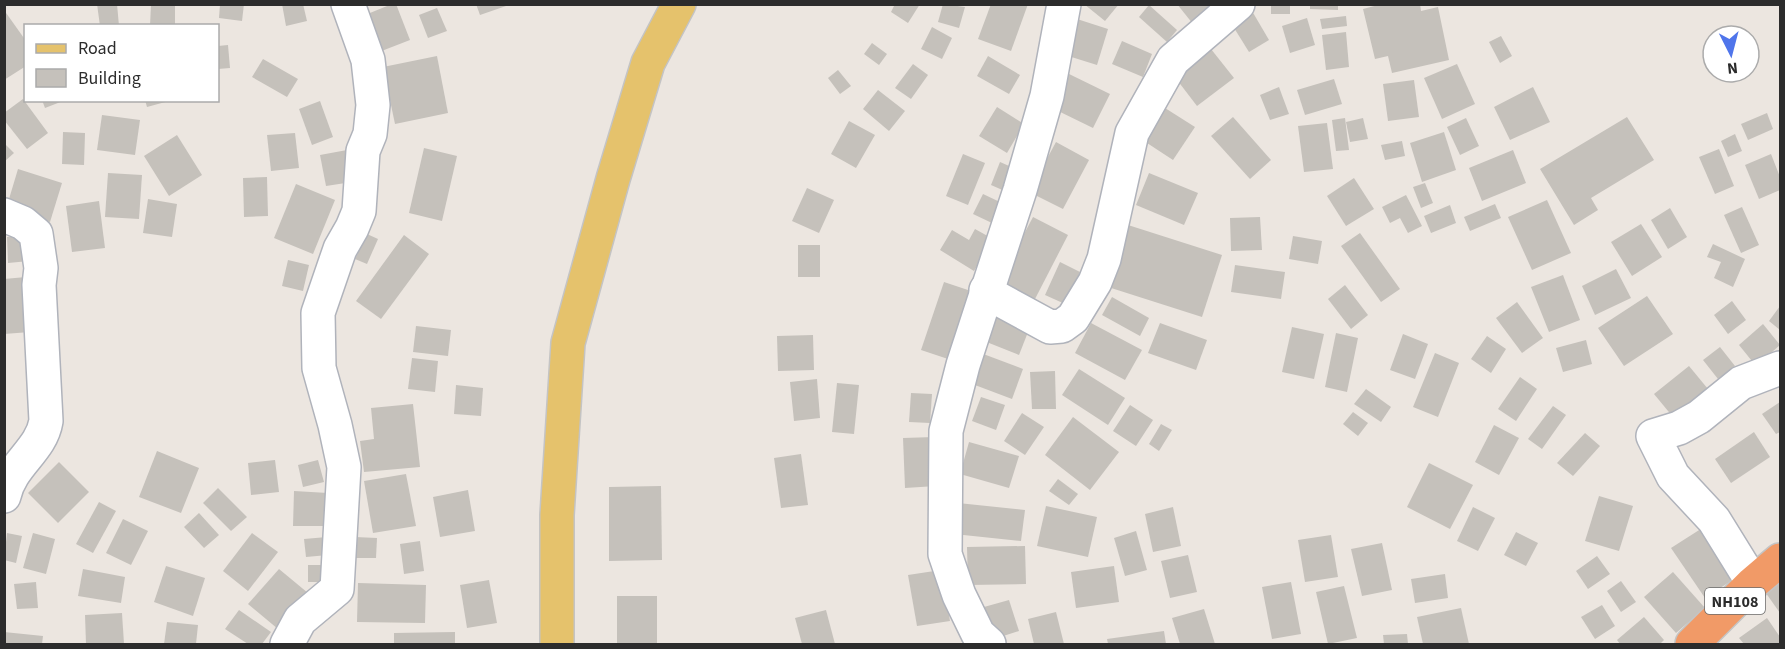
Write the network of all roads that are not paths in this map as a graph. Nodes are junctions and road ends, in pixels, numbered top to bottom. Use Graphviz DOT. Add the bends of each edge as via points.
graph roads {
  1 [pos="348,4"];
  2 [pos="679,4"];
  3 [pos="1064,4"];
  4 [pos="1238,4"];
  5 [pos="4,215"];
  6 [pos="986,290"];
  7 [pos="1780,368"];
  8 [pos="4,496"];
  9 [pos="1780,560"];
  10 [pos="1753,583"];
  11 [pos="287,645"];
  12 [pos="557,645"];
  13 [pos="989,645"];
  14 [pos="1692,645"];
  1 -- 11 [label="street" via="368,60 373,105 370,134 363,151 359,211 340,249 318,313 319,368 344,467 337,589 300,620"];
  2 -- 12 [label="main road" via="648,63 568,344 557,515"];
  3 -- 6 [label="street" via="1047,96"];
  4 -- 6 [label="street" via="1173,60 1132,133 1104,260 1072,318 1062,326 1050,327"];
  5 -- 8 [label="street" via="36,234 41,268 46,421 39,442 16,470"];
  6 -- 13 [label="street" via="946,431 945,554 958,595 978,634"];
  7 -- 10 [label="street" via="1741,383 1699,417 1653,436 1673,476 1714,519"];
  9 -- 10 [label="highway, NH108"];
  10 -- 14 [label="highway, NH108"];
}
